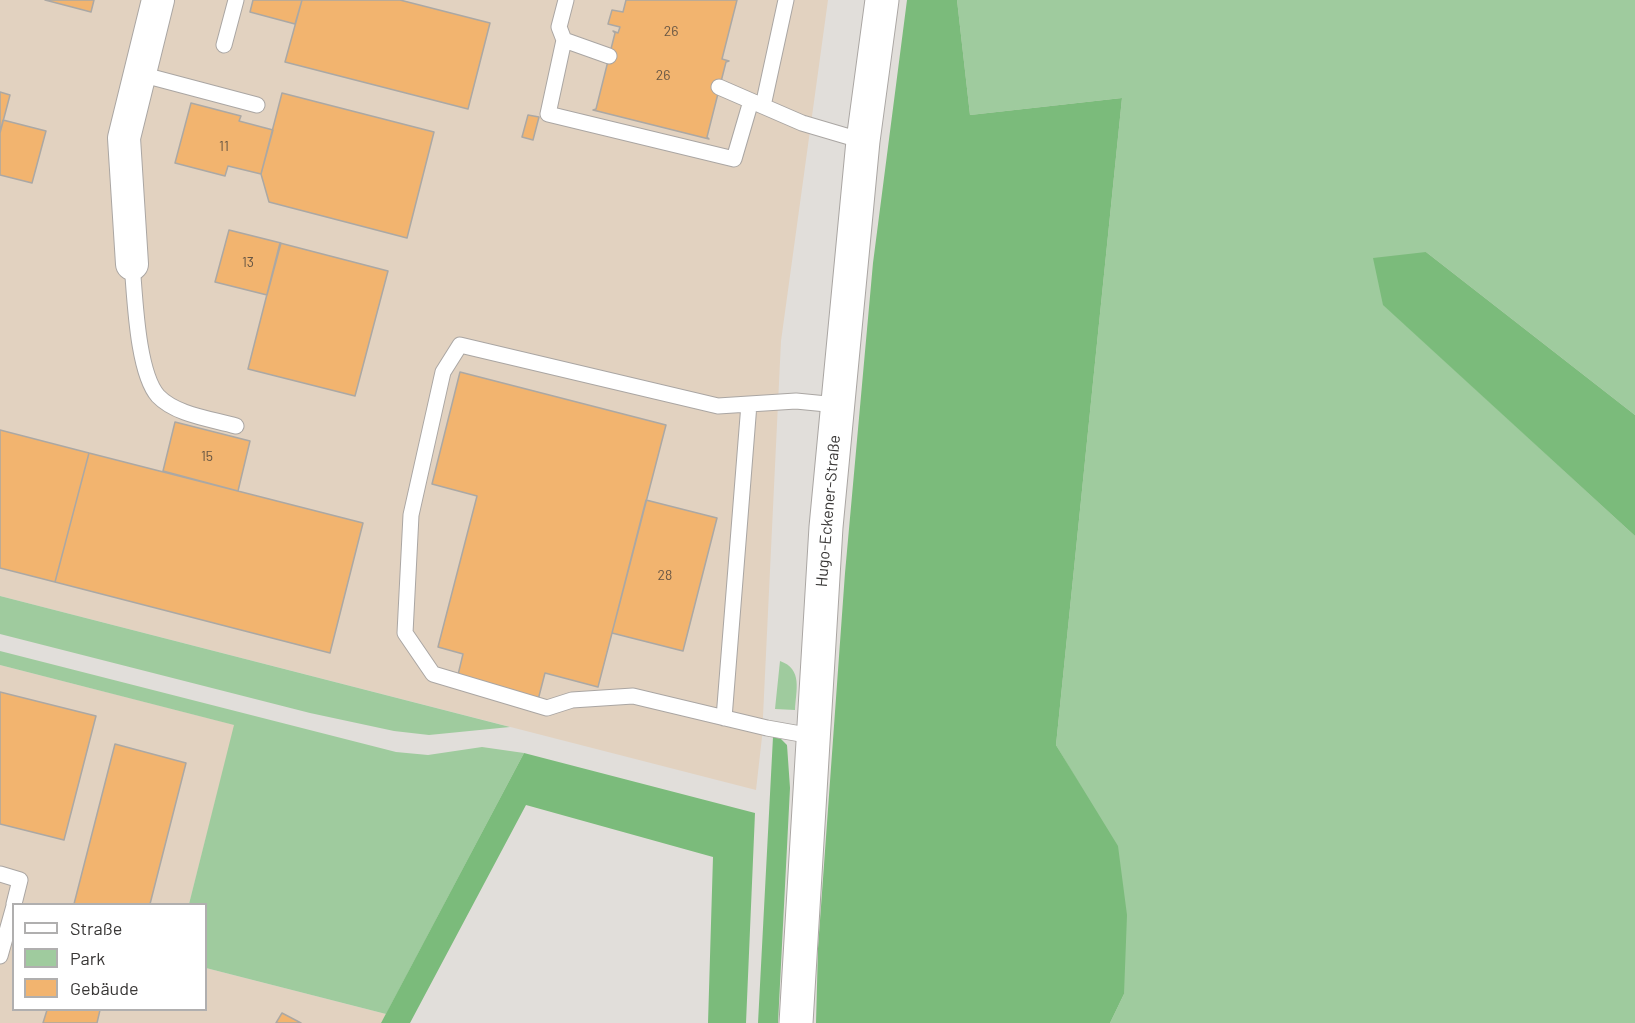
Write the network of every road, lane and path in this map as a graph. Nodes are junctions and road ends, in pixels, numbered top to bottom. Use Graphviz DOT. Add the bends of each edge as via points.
graph roads {
  1 [pos="158,0"];
  2 [pos="236,0"];
  3 [pos="566,0"];
  4 [pos="786,0"];
  5 [pos="882,0"];
  6 [pos="564,40"];
  7 [pos="224,45"];
  8 [pos="609,56"];
  9 [pos="140,74"];
  10 [pos="719,87"];
  11 [pos="757,104"];
  12 [pos="257,105"];
  13 [pos="863,141"];
  14 [pos="132,264"];
  15 [pos="749,404"];
  16 [pos="837,405"];
  17 [pos="236,426"];
  18 [pos="724,718"];
  19 [pos="812,736"];
  20 [pos="0,874"];
  21 [pos="14,903"];
  22 [pos="12,912"];
  23 [pos="0,956"];
  24 [pos="796,1023"];
  1 -- 9 [label="street"];
  2 -- 7 [label="lane"];
  3 -- 6 [label="lane" via="559,27"];
  4 -- 11 [label="lane"];
  5 -- 13 [label="main road, Hugo-Eckener-Straße"];
  6 -- 8 [label="lane"];
  6 -- 11 [label="lane" via="548,114 734,159"];
  9 -- 12 [label="lane"];
  9 -- 14 [label="street" via="124,138"];
  10 -- 11 [label="lane"];
  11 -- 13 [label="lane" via="824,131"];
  13 -- 16 [label="main road, Hugo-Eckener-Straße"];
  14 -- 17 [label="lane" via="146,370 158,395 177,408"];
  15 -- 16 [label="lane" via="796,401"];
  15 -- 18 [label="lane"];
  15 -- 18 [label="lane" via="718,406 460,345 443,372 411,515 405,633 433,674 547,708 572,700 633,696"];
  16 -- 19 [label="main road, Hugo-Eckener-Straße"];
  18 -- 19 [label="lane"];
  19 -- 24 [label="main road, Hugo-Eckener-Straße"];
  20 -- 21 [label="lane" via="20,880"];
  22 -- 23 [label="lane"];
}
